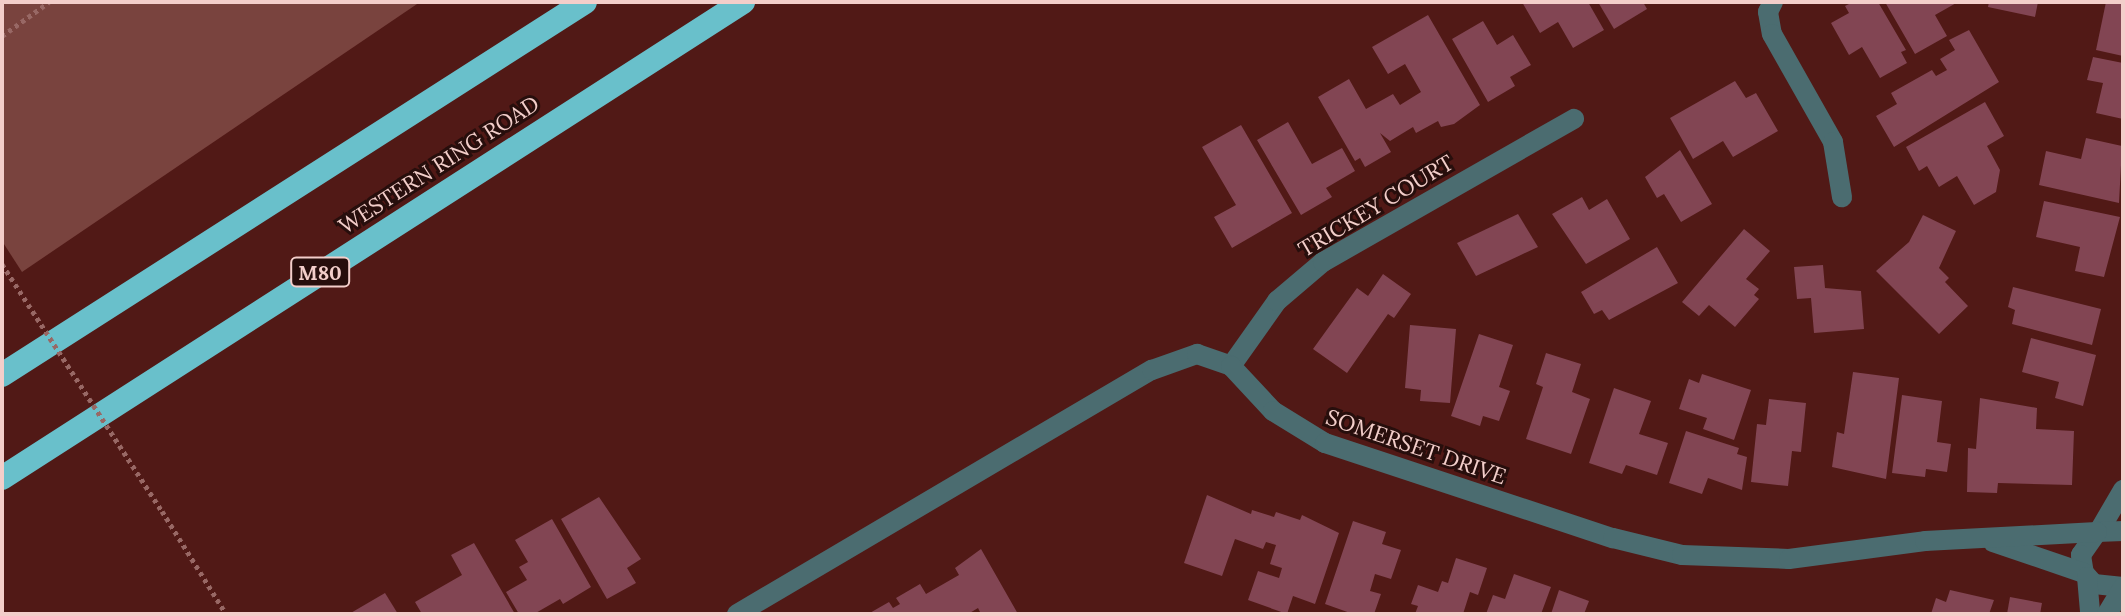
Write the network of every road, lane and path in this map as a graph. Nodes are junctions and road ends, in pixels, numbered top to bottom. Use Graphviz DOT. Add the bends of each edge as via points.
graph roads {
  1 [pos="49,2"];
  2 [pos="585,2"];
  3 [pos="743,2"];
  4 [pos="756,2"];
  5 [pos="1771,7"];
  6 [pos="2,36"];
  7 [pos="638,67"];
  8 [pos="1574,119"];
  9 [pos="1842,197"];
  10 [pos="2,264"];
  11 [pos="1231,366"];
  12 [pos="2,375"];
  13 [pos="2,478"];
  14 [pos="2123,490"];
  15 [pos="2123,531"];
  16 [pos="2098,532"];
  17 [pos="1977,539"];
  18 [pos="2086,575"];
  19 [pos="2123,587"];
  20 [pos="226,614"];
  21 [pos="737,614"];
  22 [pos="2090,614"];
  23 [pos="2107,614"];
  1 -- 6 [label="path"];
  2 -- 12 [label="highway"];
  3 -- 7 [label="highway, WESTERN RING ROAD / M80"];
  4 -- 7 [label="highway"];
  5 -- 9 [label="street" via="1772,34 1833,142"];
  7 -- 13 [label="highway, WESTERN RING ROAD / M80"];
  8 -- 11 [label="street, TRICKEY COURT" via="1323,262 1277,301"];
  10 -- 20 [label="path, bridge"];
  11 -- 17 [label="street, SOMERSET DRIVE" via="1273,411 1325,443 1645,547 1724,561 1759,561"];
  11 -- 21 [label="street" via="1197,354 1152,370"];
  14 -- 16 [label="street"];
  15 -- 16 [label="street, SOMERSET DRIVE"];
  16 -- 17 [label="street, SOMERSET DRIVE"];
  16 -- 18 [label="street" via="2081,555"];
  17 -- 18 [label="street, SOMERSET DRIVE" via="2024,549"];
  18 -- 19 [label="street, SOMERSET DRIVE" via="2103,588"];
  18 -- 22 [label="street"];
  19 -- 23 [label="street"];
}
